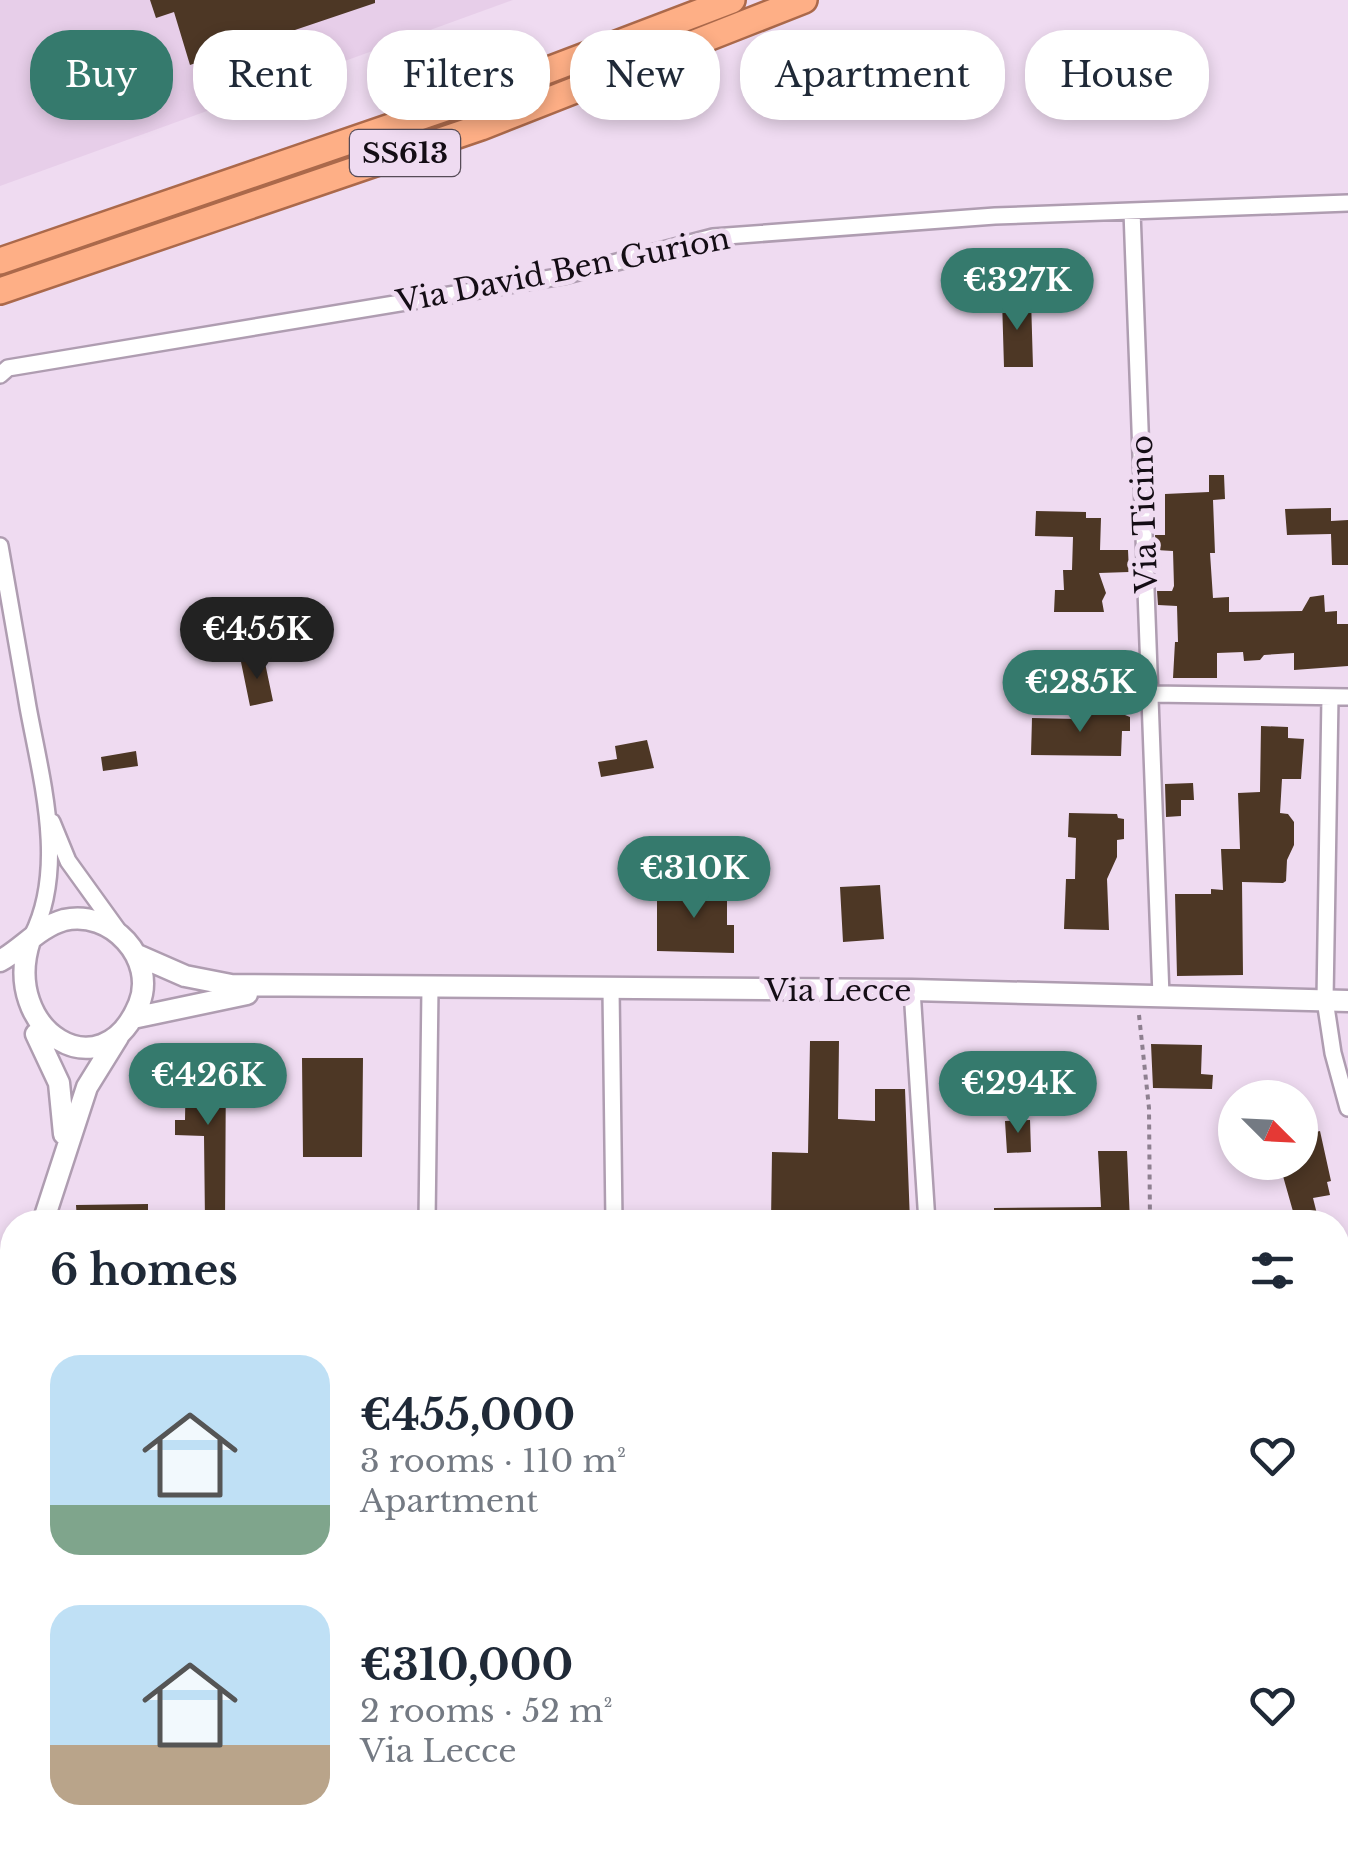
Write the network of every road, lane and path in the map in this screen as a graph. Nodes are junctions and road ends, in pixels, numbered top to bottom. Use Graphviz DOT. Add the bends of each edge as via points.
graph roads {
  1 [pos="732,0"];
  2 [pos="804,0"];
  3 [pos="1348,203"];
  4 [pos="1132,211"];
  5 [pos="0,261"];
  6 [pos="0,291"];
  7 [pos="0,374"];
  8 [pos="0,546"];
  9 [pos="1151,694"];
  10 [pos="1330,697"];
  11 [pos="1348,697"];
  12 [pos="46,804"];
  13 [pos="124,938"];
  14 [pos="30,940"];
  15 [pos="137,955"];
  16 [pos="0,961"];
  17 [pos="328,988"];
  18 [pos="430,988"];
  19 [pos="612,989"];
  20 [pos="912,990"];
  21 [pos="1136,995"];
  22 [pos="1161,996"];
  23 [pos="1325,1000"];
  24 [pos="1348,1001"];
  25 [pos="22,1019"];
  26 [pos="127,1024"];
  27 [pos="1348,1108"];
  28 [pos="57,1180"];
  29 [pos="47,1210"];
  30 [pos="427,1210"];
  31 [pos="614,1210"];
  32 [pos="925,1210"];
  33 [pos="1150,1210"];
  1 -- 5 [label="highway, SS613" via="476,98"];
  2 -- 6 [label="highway, SS613" via="481,127"];
  3 -- 4 [label="street, Via David Ben Gurion"];
  4 -- 7 [label="street, Via David Ben Gurion" via="714,237 563,276"];
  4 -- 9 [label="street, Via Ticino"];
  8 -- 12 [label="street"];
  9 -- 10 [label="street"];
  9 -- 22 [label="street, Via Ticino"];
  10 -- 11 [label="street"];
  10 -- 23 [label="street"];
  12 -- 13 [label="street" via="68,861"];
  12 -- 14 [label="street" via="48,874"];
  13 -- 14 [label="street" via="87,919 46,927"];
  13 -- 15 [label="street"];
  14 -- 16 [label="street"];
  14 -- 25 [label="street" via="14,976"];
  15 -- 17 [label="street, Via Lecce" via="208,982"];
  15 -- 26 [label="street" via="141,998"];
  17 -- 18 [label="street, Via Lecce"];
  17 -- 26 [label="street, Via Lecce" via="225,997"];
  18 -- 19 [label="street, Via Lecce"];
  18 -- 30 [label="street"];
  19 -- 20 [label="street, Via Lecce"];
  19 -- 31 [label="street"];
  20 -- 21 [label="street, Via Lecce"];
  20 -- 32 [label="street"];
  21 -- 22 [label="street, Via Lecce"];
  21 -- 33 [label="path" via="1149,1108"];
  22 -- 23 [label="street, Via Lecce"];
  23 -- 24 [label="street, Via Lecce"];
  23 -- 27 [label="street"];
  25 -- 26 [label="street" via="69,1048 106,1042"];
  25 -- 28 [label="street" via="54,1069 64,1104"];
  26 -- 28 [label="street" via="87,1086"];
  28 -- 29 [label="street"];
}
